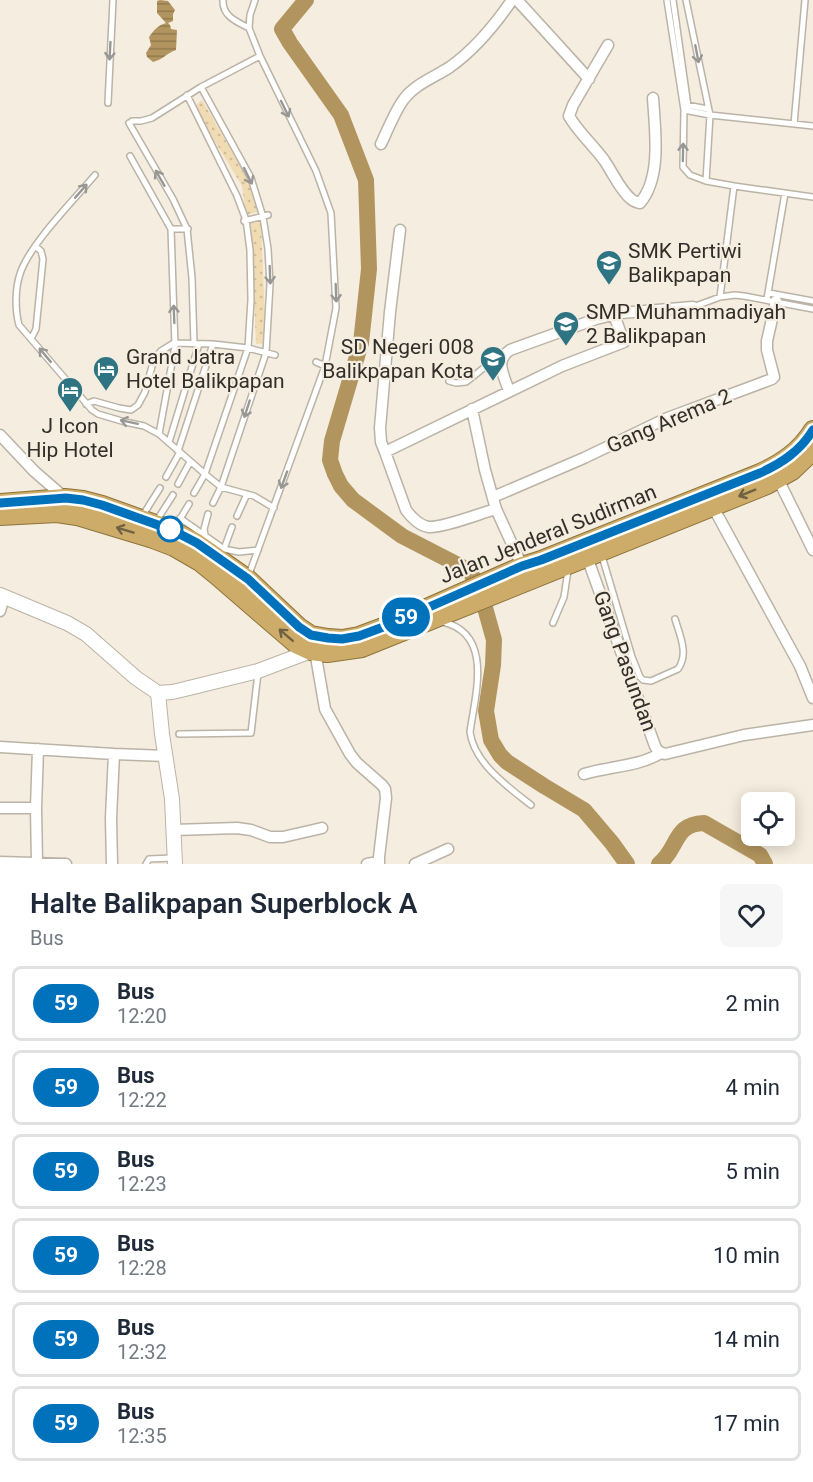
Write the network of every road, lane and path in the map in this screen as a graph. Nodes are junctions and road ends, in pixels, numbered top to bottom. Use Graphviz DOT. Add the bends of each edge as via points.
graph roads {
  1 [pos="113,0"];
  2 [pos="223,0"];
  3 [pos="255,0"];
  4 [pos="512,0"];
  5 [pos="517,0"];
  6 [pos="667,0"];
  7 [pos="673,0"];
  8 [pos="686,0"];
  9 [pos="805,0"];
  10 [pos="249,28"];
  11 [pos="609,45"];
  12 [pos="260,56"];
  13 [pos="589,79"];
  14 [pos="201,87"];
  15 [pos="187,95"];
  16 [pos="653,98"];
  17 [pos="108,103"];
  18 [pos="685,107"];
  19 [pos="709,112"];
  20 [pos="794,124"];
  21 [pos="813,126"];
  22 [pos="381,144"];
  23 [pos="130,156"];
  24 [pos="95,175"];
  25 [pos="706,181"];
  26 [pos="734,186"];
  27 [pos="785,193"];
  28 [pos="813,197"];
  29 [pos="265,216"];
  30 [pos="245,220"];
  31 [pos="171,229"];
  32 [pos="188,229"];
  33 [pos="400,230"];
  34 [pos="35,246"];
  35 [pos="720,297"];
  36 [pos="771,298"];
  37 [pos="813,301"];
  38 [pos="693,307"];
  39 [pos="813,309"];
  40 [pos="614,315"];
  41 [pos="31,339"];
  42 [pos="174,343"];
  43 [pos="197,344"];
  44 [pos="213,344"];
  45 [pos="248,348"];
  46 [pos="266,353"];
  47 [pos="275,355"];
  48 [pos="316,362"];
  49 [pos="501,364"];
  50 [pos="325,366"];
  51 [pos="449,381"];
  52 [pos="509,391"];
  53 [pos="86,404"];
  54 [pos="472,409"];
  55 [pos="813,430"];
  56 [pos="159,434"];
  57 [pos="0,435"];
  58 [pos="169,442"];
  59 [pos="813,451"];
  60 [pos="179,452"];
  61 [pos="385,452"];
  62 [pos="190,462"];
  63 [pos="205,474"];
  64 [pos="166,477"];
  65 [pos="778,479"];
  66 [pos="178,484"];
  67 [pos="221,487"];
  68 [pos="160,488"];
  69 [pos="194,493"];
  70 [pos="247,494"];
  71 [pos="173,495"];
  72 [pos="493,497"];
  73 [pos="66,498"];
  74 [pos="0,503"];
  75 [pos="213,503"];
  76 [pos="189,504"];
  77 [pos="713,507"];
  78 [pos="274,508"];
  79 [pos="496,508"];
  80 [pos="208,514"];
  81 [pos="0,516"];
  82 [pos="237,516"];
  83 [pos="162,523"];
  84 [pos="232,527"];
  85 [pos="201,539"];
  86 [pos="224,549"];
  87 [pos="258,550"];
  88 [pos="813,550"];
  89 [pos="594,555"];
  90 [pos="569,564"];
  91 [pos="522,566"];
  92 [pos="248,579"];
  93 [pos="504,583"];
  94 [pos="2,596"];
  95 [pos="453,604"];
  96 [pos="0,611"];
  97 [pos="435,620"];
  98 [pos="675,620"];
  99 [pos="553,623"];
  100 [pos="313,651"];
  101 [pos="258,671"];
  102 [pos="158,693"];
  103 [pos="813,698"];
  104 [pos="813,725"];
  105 [pos="179,734"];
  106 [pos="0,747"];
  107 [pos="38,749"];
  108 [pos="662,753"];
  109 [pos="114,754"];
  110 [pos="166,756"];
  111 [pos="584,774"];
  112 [pos="531,806"];
  113 [pos="0,808"];
  114 [pos="36,808"];
  115 [pos="322,828"];
  116 [pos="174,830"];
  117 [pos="448,849"];
  118 [pos="175,861"];
  119 [pos="0,862"];
  120 [pos="38,863"];
  121 [pos="379,863"];
  122 [pos="61,864"];
  123 [pos="112,864"];
  124 [pos="146,864"];
  125 [pos="367,864"];
  126 [pos="415,864"];
  1 -- 17 [label="lane, one-way"];
  2 -- 10 [label="lane" via="230,18"];
  3 -- 10 [label="lane"];
  4 -- 22 [label="street" via="467,53 404,98"];
  5 -- 13 [label="street"];
  6 -- 18 [label="lane"];
  7 -- 18 [label="lane"];
  8 -- 19 [label="lane, one-way"];
  9 -- 20 [label="lane"];
  10 -- 12 [label="lane"];
  11 -- 13 [label="street"];
  12 -- 14 [label="lane"];
  12 -- 50 [label="lane, one-way" via="311,161 322,199 331,213 336,308"];
  13 -- 16 [label="street" via="570,117 637,203 643,199 654,173"];
  14 -- 15 [label="lane"];
  14 -- 29 [label="lane, one-way" via="250,178"];
  15 -- 30 [label="lane"];
  32 -- 15 [label="lane, one-way" via="131,124 152,118"];
  18 -- 19 [label="lane"];
  25 -- 18 [label="lane, one-way" via="690,175 683,167"];
  19 -- 20 [label="lane"];
  19 -- 25 [label="lane"];
  20 -- 21 [label="lane"];
  23 -- 31 [label="lane"];
  34 -- 24 [label="lane, one-way"];
  25 -- 26 [label="lane"];
  26 -- 27 [label="lane"];
  26 -- 35 [label="lane"];
  27 -- 28 [label="lane"];
  27 -- 36 [label="lane"];
  29 -- 30 [label="lane"];
  29 -- 46 [label="lane, one-way" via="270,284"];
  30 -- 45 [label="lane" via="251,300"];
  31 -- 32 [label="lane"];
  42 -- 31 [label="lane, one-way"];
  32 -- 43 [label="lane"];
  33 -- 61 [label="street" via="380,428"];
  34 -- 41 [label="lane" via="43,259 36,329"];
  34 -- 41 [label="lane" via="20,274 17,290 19,325"];
  35 -- 36 [label="lane"];
  35 -- 38 [label="lane"];
  36 -- 37 [label="lane"];
  36 -- 39 [label="lane"];
  36 -- 72 [label="street, Gang Arema 2" via="767,350 772,379 665,419"];
  38 -- 40 [label="street"];
  40 -- 49 [label="street" via="510,350 501,358"];
  40 -- 52 [label="street" via="624,342"];
  53 -- 41 [label="lane, one-way"];
  42 -- 43 [label="lane"];
  42 -- 53 [label="lane" via="154,359 145,392 131,410 94,401"];
  42 -- 56 [label="lane"];
  43 -- 44 [label="lane"];
  43 -- 58 [label="lane"];
  44 -- 45 [label="lane"];
  44 -- 60 [label="lane"];
  45 -- 46 [label="lane"];
  45 -- 63 [label="lane"];
  46 -- 47 [label="lane"];
  46 -- 67 [label="lane, one-way"];
  48 -- 50 [label="lane"];
  49 -- 51 [label="lane" via="485,367 466,382"];
  49 -- 52 [label="street"];
  50 -- 78 [label="lane, one-way"];
  52 -- 54 [label="street"];
  56 -- 53 [label="lane, one-way" via="98,414"];
  54 -- 61 [label="street"];
  54 -- 72 [label="street"];
  55 -- 91 [label="highway, Jalan Jenderal Sudirman" via="798,450 760,473"];
  56 -- 58 [label="lane"];
  57 -- 73 [label="street"];
  58 -- 60 [label="lane"];
  59 -- 65 [label="highway, Jalan Jenderal Sudirman"];
  60 -- 62 [label="lane"];
  60 -- 64 [label="lane"];
  61 -- 79 [label="street" via="406,510 423,525 433,527"];
  62 -- 63 [label="lane"];
  62 -- 66 [label="lane"];
  63 -- 67 [label="lane"];
  63 -- 69 [label="lane"];
  65 -- 77 [label="highway, Jalan Jenderal Sudirman, one-way"];
  65 -- 88 [label="street"];
  67 -- 70 [label="lane"];
  67 -- 75 [label="lane"];
  68 -- 83 [label="lane"];
  70 -- 78 [label="lane"];
  70 -- 82 [label="lane"];
  71 -- 83 [label="lane"];
  72 -- 79 [label="street"];
  73 -- 74 [label="highway, Jalan Jenderal Sudirman"];
  73 -- 83 [label="highway, Jalan Jenderal Sudirman"];
  76 -- 83 [label="lane"];
  77 -- 89 [label="highway, Jalan Jenderal Sudirman"];
  77 -- 103 [label="street" via="800,666"];
  78 -- 87 [label="lane"];
  79 -- 91 [label="street"];
  80 -- 85 [label="lane"];
  100 -- 81 [label="highway, one-way" via="296,644 207,567 174,547 77,516"];
  83 -- 85 [label="highway, Jalan Jenderal Sudirman"];
  84 -- 86 [label="lane"];
  85 -- 86 [label="lane" via="209,539"];
  85 -- 92 [label="highway, Jalan Jenderal Sudirman"];
  86 -- 87 [label="lane"];
  87 -- 92 [label="lane"];
  89 -- 90 [label="highway, Jalan Jenderal Sudirman"];
  89 -- 98 [label="lane" via="643,680 651,681 681,667 683,646"];
  89 -- 108 [label="street, Gang Pasundan" via="655,746"];
  90 -- 93 [label="highway, Jalan Jenderal Sudirman"];
  90 -- 99 [label="lane" via="564,597"];
  91 -- 93 [label="highway, Jalan Jenderal Sudirman"];
  92 -- 95 [label="highway, Jalan Jenderal Sudirman" via="299,627 311,635 328,638 359,636"];
  93 -- 95 [label="highway, Jalan Jenderal Sudirman"];
  94 -- 96 [label="street"];
  94 -- 102 [label="street" via="87,634"];
  95 -- 97 [label="highway, Jalan Jenderal Sudirman"];
  97 -- 100 [label="highway, Jalan Jenderal Sudirman" via="362,648"];
  97 -- 112 [label="lane" via="458,628 476,652 478,669 470,732 476,752 498,778"];
  100 -- 101 [label="street"];
  100 -- 121 [label="street" via="325,710 350,754 385,789"];
  101 -- 102 [label="street"];
  101 -- 105 [label="lane" via="251,733"];
  102 -- 110 [label="street"];
  104 -- 108 [label="street, Gang Pasundan"];
  106 -- 107 [label="street"];
  107 -- 109 [label="street"];
  107 -- 114 [label="street"];
  108 -- 111 [label="street" via="635,765"];
  109 -- 110 [label="street"];
  109 -- 123 [label="street"];
  110 -- 116 [label="street"];
  113 -- 114 [label="street"];
  114 -- 120 [label="street"];
  115 -- 116 [label="street" via="284,837 237,828"];
  116 -- 118 [label="street"];
  117 -- 126 [label="street"];
  118 -- 124 [label="lane" via="151,859"];
  119 -- 120 [label="street"];
  120 -- 122 [label="street"];
  121 -- 125 [label="street"];
}
